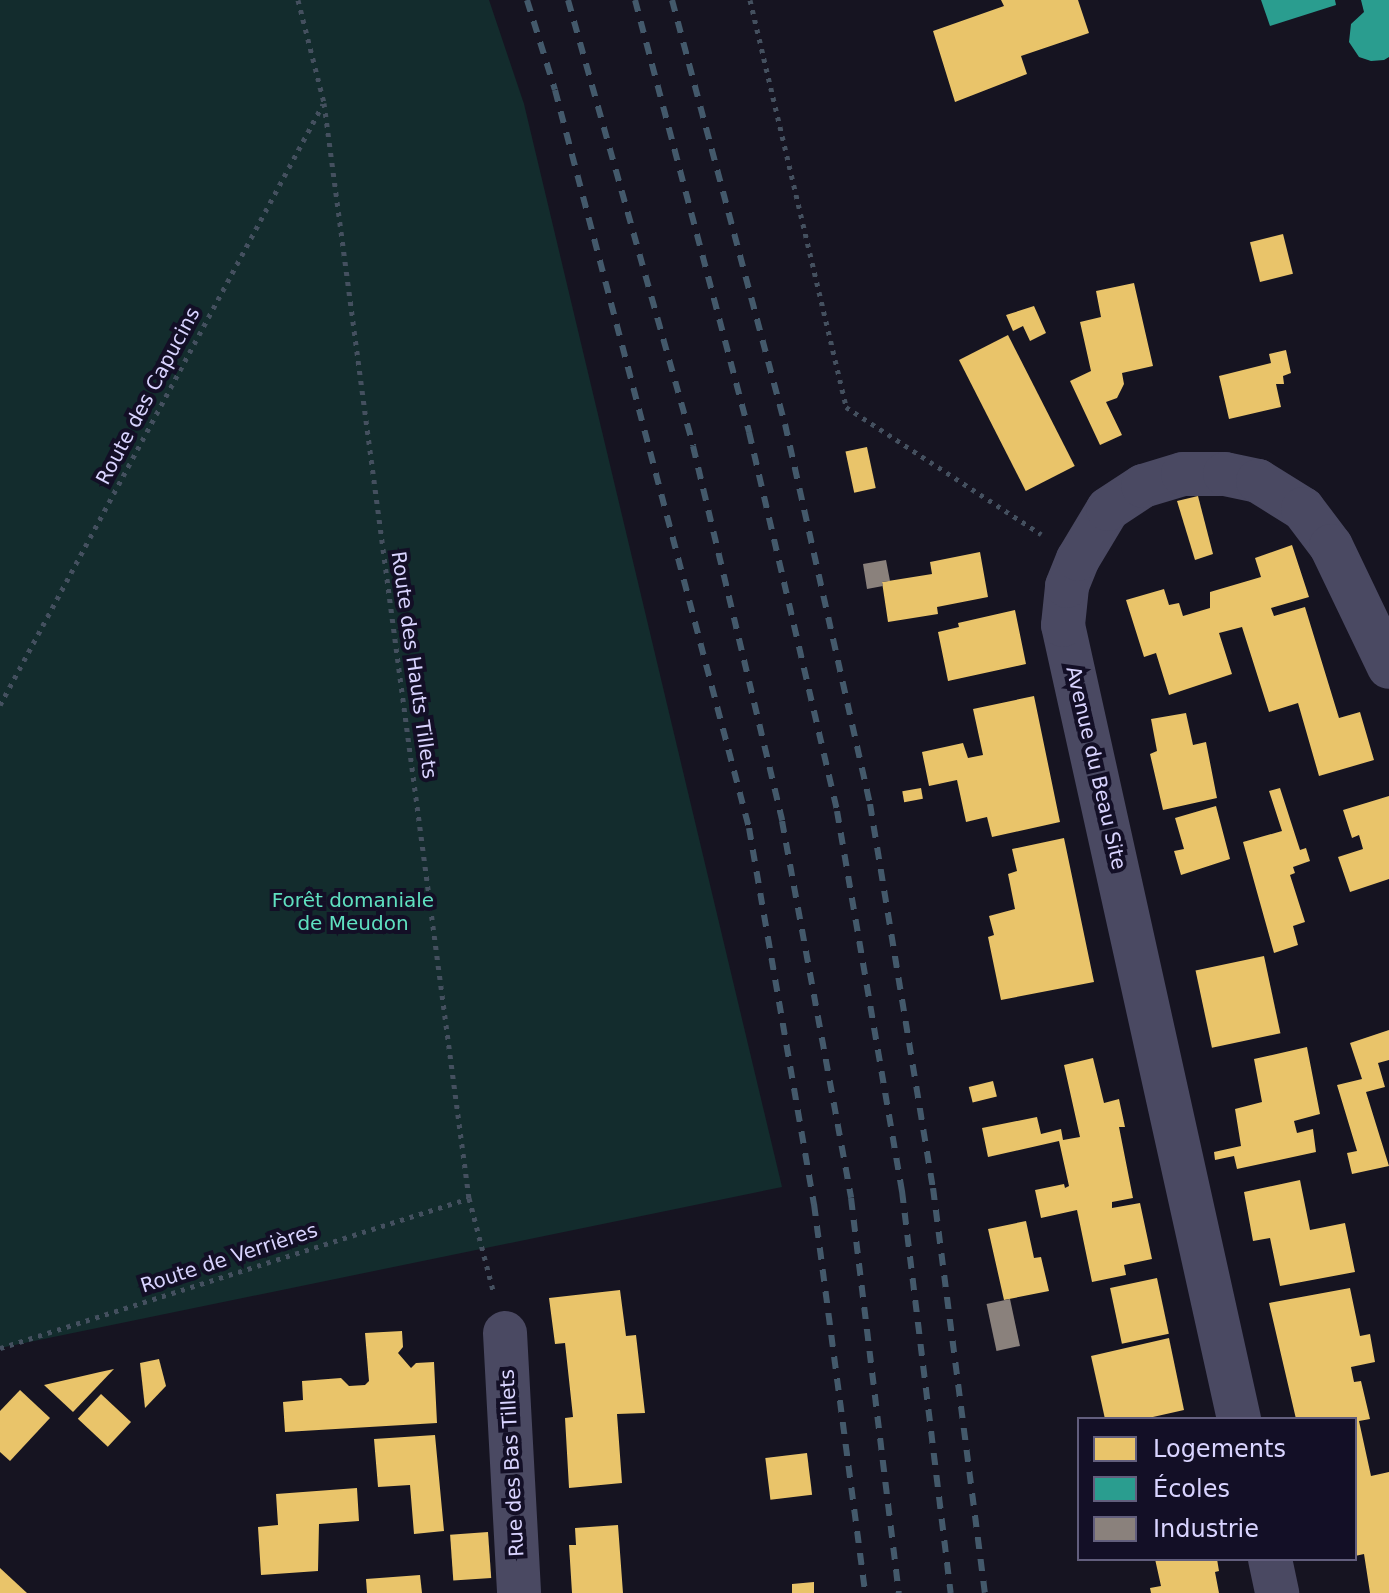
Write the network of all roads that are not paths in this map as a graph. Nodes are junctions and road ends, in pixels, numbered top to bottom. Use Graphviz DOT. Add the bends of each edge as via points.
graph roads {
  1 [pos="1389,667"];
  2 [pos="505,1333"];
  3 [pos="1239,1417"];
  4 [pos="1270,1561"];
  5 [pos="519,1593"];
  6 [pos="1277,1593"];
  1 -- 3 [label="street, Avenue du Beau Site" via="1331,546 1303,509 1258,481 1183,474 1143,486 1108,509 1067,586 1063,625"];
  2 -- 5 [label="street, Rue des Bas Tillets"];
  4 -- 6 [label="street"];
}
